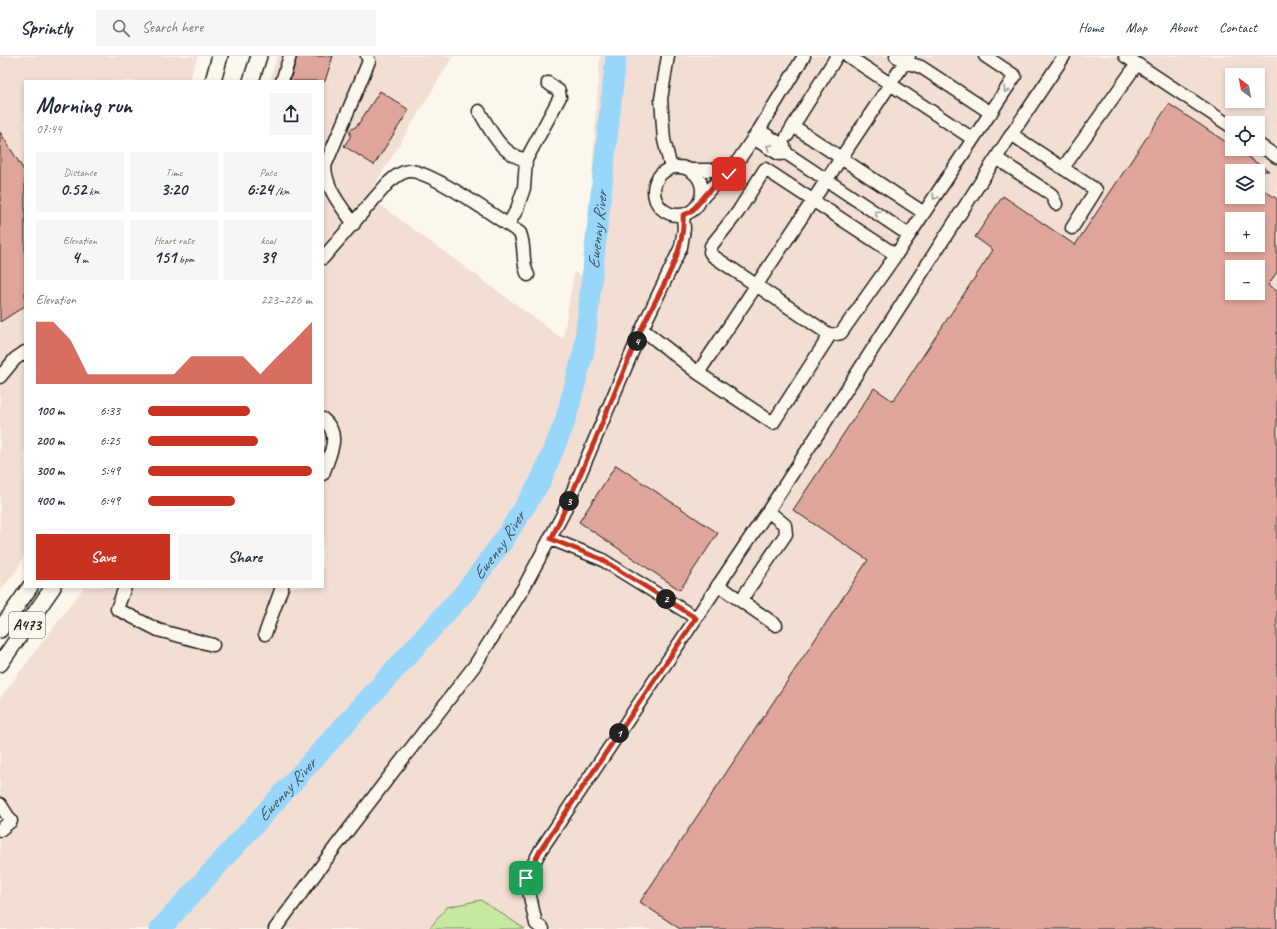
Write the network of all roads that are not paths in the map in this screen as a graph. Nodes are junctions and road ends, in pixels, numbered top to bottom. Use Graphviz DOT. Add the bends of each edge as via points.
graph roads {
  1 [pos="220,56"];
  2 [pos="259,56"];
  3 [pos="290,56"];
  4 [pos="367,56"];
  5 [pos="668,56"];
  6 [pos="804,56"];
  7 [pos="837,56"];
  8 [pos="848,56"];
  9 [pos="985,56"];
  10 [pos="1064,56"];
  11 [pos="1125,56"];
  12 [pos="904,58"];
  13 [pos="1137,64"];
  14 [pos="213,80"];
  15 [pos="251,80"];
  16 [pos="282,80"];
  17 [pos="548,83"];
  18 [pos="890,85"];
  19 [pos="479,111"];
  20 [pos="991,113"];
  21 [pos="1225,122"];
  22 [pos="756,134"];
  23 [pos="1011,134"];
  24 [pos="973,139"];
  25 [pos="327,149"];
  26 [pos="1265,149"];
  27 [pos="1277,157"];
  28 [pos="841,158"];
  29 [pos="996,158"];
  30 [pos="526,160"];
  31 [pos="735,165"];
  32 [pos="671,168"];
  33 [pos="1063,168"];
  34 [pos="690,170"];
  35 [pos="826,180"];
  36 [pos="701,199"];
  37 [pos="813,201"];
  38 [pos="1056,204"];
  39 [pos="924,212"];
  40 [pos="683,215"];
  41 [pos="354,224"];
  42 [pos="508,225"];
  43 [pos="1072,228"];
  44 [pos="909,235"];
  45 [pos="896,255"];
  46 [pos="324,257"];
  47 [pos="528,275"];
  48 [pos="757,286"];
  49 [pos="642,329"];
  50 [pos="830,335"];
  51 [pos="24,353"];
  52 [pos="698,373"];
  53 [pos="0,377"];
  54 [pos="324,420"];
  55 [pos="324,471"];
  56 [pos="768,511"];
  57 [pos="551,539"];
  58 [pos="718,585"];
  59 [pos="29,588"];
  60 [pos="52,588"];
  61 [pos="125,588"];
  62 [pos="282,588"];
  63 [pos="741,600"];
  64 [pos="696,618"];
  65 [pos="776,625"];
  66 [pos="0,630"];
  67 [pos="265,634"];
  68 [pos="213,646"];
  69 [pos="0,664"];
  70 [pos="0,804"];
  71 [pos="0,830"];
  72 [pos="275,929"];
  73 [pos="543,929"];
  1 -- 14 [label="main road"];
  2 -- 15 [label="main road"];
  3 -- 16 [label="street"];
  4 -- 25 [label="street" via="369,61"];
  5 -- 32 [label="street" via="661,99 664,140"];
  6 -- 22 [label="street"];
  7 -- 28 [label="street" via="790,131"];
  8 -- 18 [label="street"];
  9 -- 20 [label="street, one-way" via="1015,76"];
  10 -- 23 [label="street"];
  11 -- 13 [label="street"];
  12 -- 18 [label="street"];
  12 -- 20 [label="street"];
  13 -- 21 [label="street"];
  13 -- 33 [label="street"];
  17 -- 30 [label="street" via="559,91 560,97"];
  18 -- 24 [label="street"];
  18 -- 28 [label="street"];
  19 -- 30 [label="street" via="505,150"];
  20 -- 24 [label="street"];
  22 -- 31 [label="street"];
  35 -- 22 [label="street, one-way" via="786,153 779,154"];
  23 -- 29 [label="street"];
  23 -- 33 [label="street"];
  24 -- 39 [label="street, one-way"];
  25 -- 41 [label="street" via="325,175 330,189"];
  26 -- 27 [label="street"];
  28 -- 35 [label="street"];
  28 -- 39 [label="street"];
  29 -- 38 [label="street" via="1051,194"];
  29 -- 56 [label="street"];
  30 -- 42 [label="street" via="524,188"];
  31 -- 34 [label="street" via="713,170"];
  31 -- 36 [label="street" via="729,174"];
  32 -- 34 [label="street"];
  32 -- 40 [label="street" via="659,176 653,190 654,198 662,210 676,216"];
  33 -- 43 [label="street" via="1096,190"];
  34 -- 36 [label="street" via="701,182"];
  35 -- 37 [label="street"];
  44 -- 35 [label="street, one-way"];
  36 -- 40 [label="street" via="691,212"];
  37 -- 45 [label="street"];
  37 -- 48 [label="street"];
  37 -- 48 [label="street" via="765,169 738,212 711,246 710,252 713,256"];
  39 -- 44 [label="street"];
  40 -- 49 [label="street" via="681,247"];
  41 -- 42 [label="street" via="388,183 405,172 423,173 435,179"];
  41 -- 46 [label="street"];
  42 -- 47 [label="street" via="520,233 524,242 524,268"];
  44 -- 45 [label="street"];
  45 -- 50 [label="street" via="841,333"];
  48 -- 50 [label="street"];
  48 -- 52 [label="street"];
  49 -- 52 [label="street"];
  49 -- 57 [label="street"];
  50 -- 52 [label="street" via="773,423"];
  51 -- 53 [label="street"];
  54 -- 55 [label="street" via="334,433"];
  56 -- 58 [label="street"];
  56 -- 63 [label="street" via="785,525 786,534"];
  57 -- 64 [label="street" via="601,559"];
  57 -- 72 [label="street" via="475,665"];
  58 -- 63 [label="street"];
  58 -- 64 [label="street"];
  59 -- 66 [label="main road, A473"];
  60 -- 69 [label="main road, A473"];
  61 -- 68 [label="street" via="117,609 158,630"];
  62 -- 67 [label="street"];
  63 -- 65 [label="street"];
  64 -- 73 [label="street" via="540,851 526,878 536,924"];
  70 -- 71 [label="street" via="11,821"];
}
